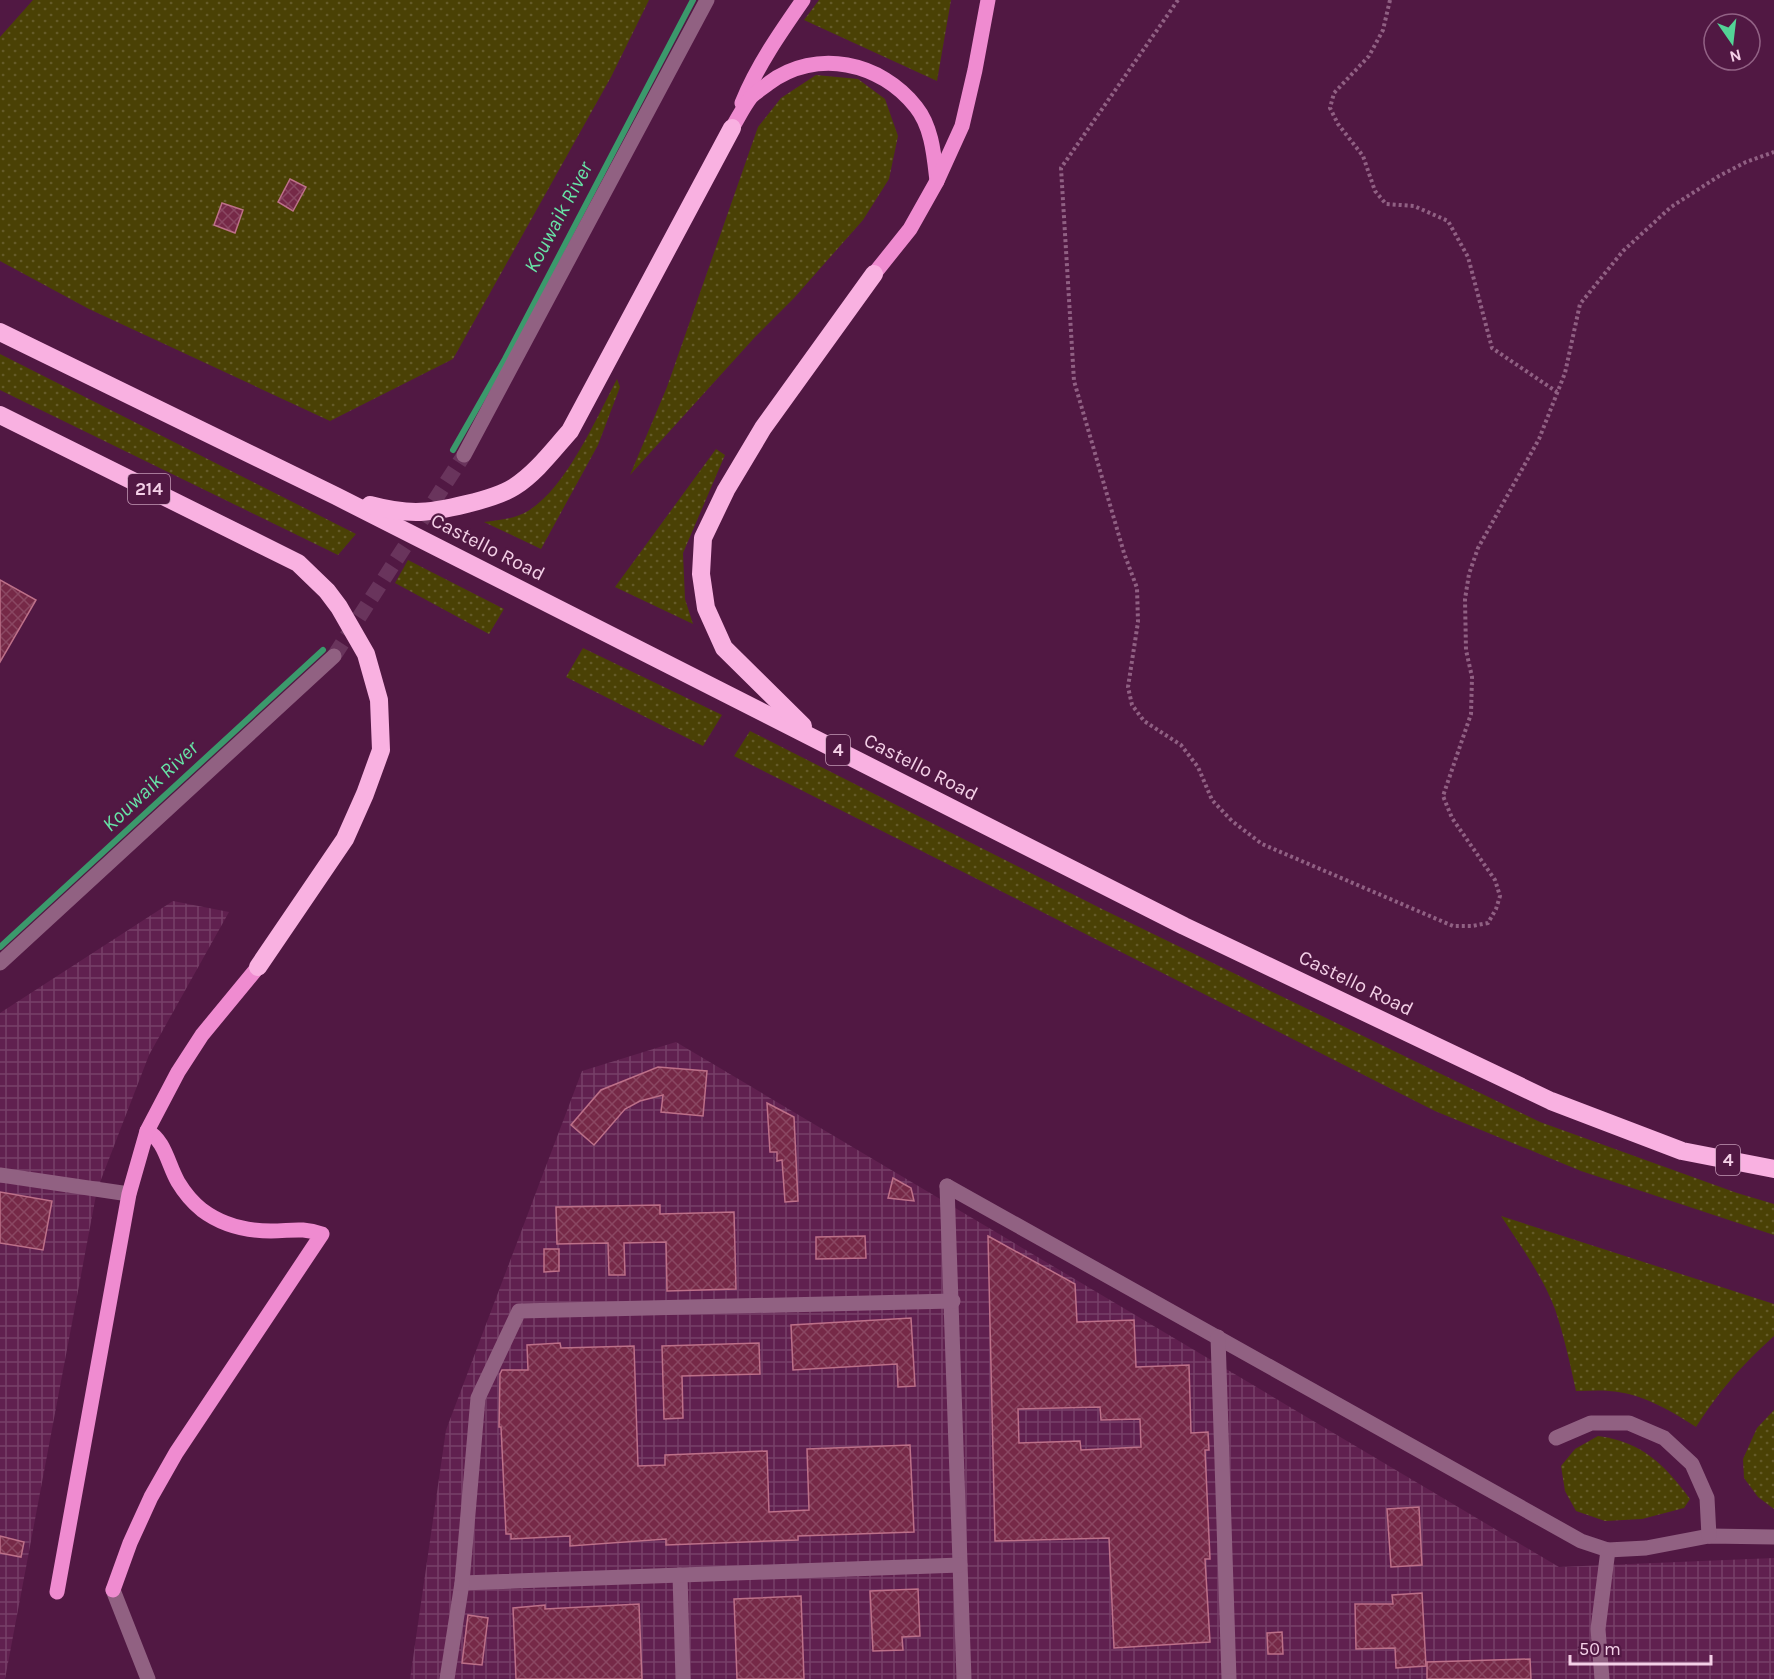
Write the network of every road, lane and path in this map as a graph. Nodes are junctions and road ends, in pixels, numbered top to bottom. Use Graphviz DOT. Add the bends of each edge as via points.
graph roads {
  1 [pos="707,0"];
  2 [pos="803,0"];
  3 [pos="988,0"];
  4 [pos="1178,0"];
  5 [pos="1390,0"];
  6 [pos="732,128"];
  7 [pos="1774,152"];
  8 [pos="936,181"];
  9 [pos="874,273"];
  10 [pos="0,332"];
  11 [pos="1557,392"];
  12 [pos="0,415"];
  13 [pos="464,455"];
  14 [pos="336,496"];
  15 [pos="334,656"];
  16 [pos="815,738"];
  17 [pos="0,963"];
  18 [pos="258,968"];
  19 [pos="147,1131"];
  20 [pos="1774,1169"];
  21 [pos="0,1175"];
  22 [pos="129,1194"];
  23 [pos="953,1301"];
  24 [pos="1218,1337"];
  25 [pos="1556,1438"];
  26 [pos="1709,1536"];
  27 [pos="1774,1537"];
  28 [pos="1608,1550"];
  29 [pos="960,1565"];
  30 [pos="681,1575"];
  31 [pos="462,1583"];
  32 [pos="113,1590"];
  33 [pos="57,1592"];
  34 [pos="148,1679"];
  35 [pos="447,1679"];
  36 [pos="683,1679"];
  37 [pos="964,1679"];
  38 [pos="1229,1679"];
  39 [pos="1602,1679"];
  1 -- 13 [label="street"];
  2 -- 6 [label="main road" via="750,83"];
  3 -- 8 [label="main road" via="962,126"];
  4 -- 11 [label="path" via="1061,168 1074,381 1137,588 1138,621 1128,687 1132,705 1144,721 1181,745 1198,766 1212,800 1262,844 1453,926 1488,923 1500,896 1496,880 1452,818 1443,796 1471,714 1465,599 1469,574 1478,548 1539,439"];
  5 -- 11 [label="path" via="1383,30 1369,56 1334,93 1330,108 1363,156 1375,191 1386,204 1414,206 1448,221 1468,257 1492,348"];
  6 -- 8 [label="main road" via="752,96 782,74 818,63 856,65 890,81 917,108 932,142"];
  6 -- 14 [label="highway" via="570,431 542,464 514,487 485,500 418,512 385,509"];
  7 -- 11 [label="path" via="1719,176 1671,207 1623,251 1580,304"];
  8 -- 9 [label="main road" via="910,229"];
  9 -- 16 [label="highway" via="763,428 703,538 701,574 706,608 724,648"];
  10 -- 14 [label="highway, Castello Road / 4"];
  12 -- 18 [label="highway, 214" via="298,563 339,607 366,654 379,700 381,750 345,839"];
  14 -- 16 [label="highway, Castello Road / 4"];
  15 -- 17 [label="street"];
  16 -- 20 [label="highway, Castello Road / 4" via="1184,926 1551,1101 1682,1151"];
  18 -- 19 [label="main road" via="202,1035"];
  19 -- 22 [label="main road"];
  19 -- 32 [label="main road" via="162,1147 187,1196 218,1220 243,1229 308,1229 322,1234 176,1453 151,1497"];
  21 -- 22 [label="street"];
  22 -- 33 [label="main road"];
  23 -- 24 [label="street" via="947,1186"];
  23 -- 29 [label="street"];
  23 -- 31 [label="street" via="519,1311 478,1398"];
  24 -- 28 [label="street" via="1581,1541"];
  24 -- 38 [label="street"];
  25 -- 26 [label="street" via="1591,1424 1629,1423 1664,1438 1692,1464 1707,1498"];
  26 -- 27 [label="street"];
  26 -- 28 [label="street" via="1646,1548"];
  28 -- 39 [label="street" via="1598,1629"];
  29 -- 30 [label="street"];
  29 -- 37 [label="street"];
  30 -- 31 [label="street"];
  30 -- 36 [label="street"];
  31 -- 35 [label="street"];
  32 -- 34 [label="street"];
}
